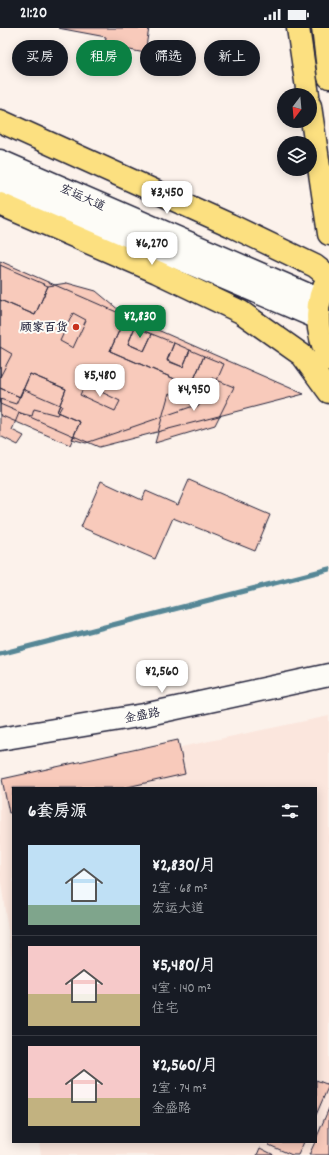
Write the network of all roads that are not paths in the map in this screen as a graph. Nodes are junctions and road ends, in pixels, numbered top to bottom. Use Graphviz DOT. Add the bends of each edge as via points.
graph roads {
  1 [pos="298,28"];
  2 [pos="323,28"];
  3 [pos="329,77"];
  4 [pos="307,88"];
  5 [pos="0,121"];
  6 [pos="313,128"];
  7 [pos="0,161"];
  8 [pos="0,182"];
  9 [pos="0,204"];
  10 [pos="329,234"];
  11 [pos="329,277"];
  12 [pos="318,309"];
  13 [pos="329,360"];
  14 [pos="329,392"];
  15 [pos="329,675"];
  16 [pos="0,739"];
  1 -- 4 [label="highway"];
  2 -- 3 [label="highway"];
  5 -- 11 [label="highway" via="230,225 315,266"];
  6 -- 10 [label="highway"];
  7 -- 12 [label="main road, 宏运大道"];
  8 -- 12 [label="main road, 宏运大道"];
  9 -- 14 [label="highway" via="157,272 241,312 302,355"];
  11 -- 12 [label="highway"];
  12 -- 13 [label="highway" via="320,337"];
  15 -- 16 [label="main road, 金盛路" via="144,715"];
}
